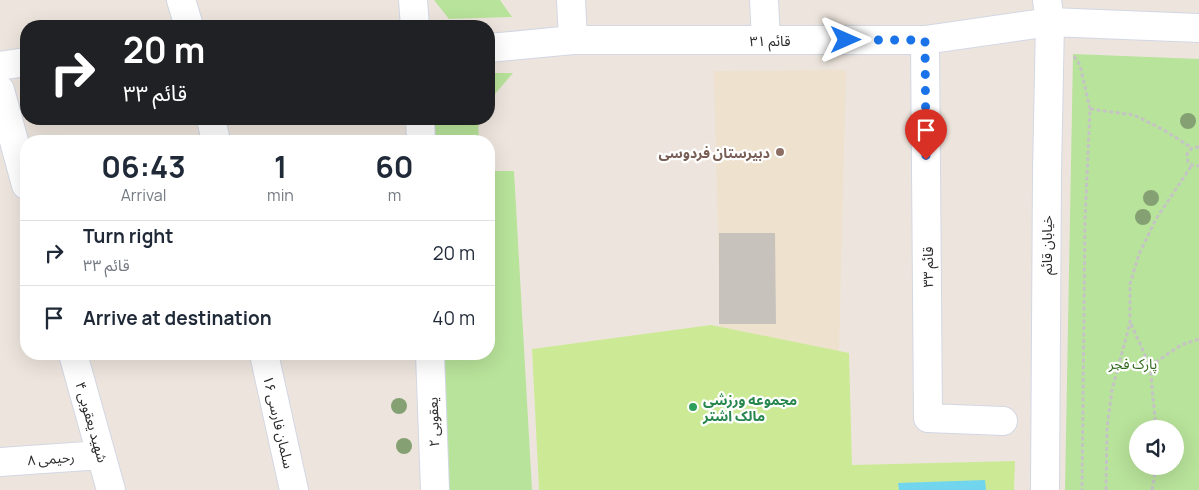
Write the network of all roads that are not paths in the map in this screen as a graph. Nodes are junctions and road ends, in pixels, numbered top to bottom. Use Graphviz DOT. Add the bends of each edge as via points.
graph roads {
  1 [pos="181,0"];
  2 [pos="413,0"];
  3 [pos="571,0"];
  4 [pos="764,0"];
  5 [pos="1048,11"];
  6 [pos="187,20"];
  7 [pos="415,20"];
  8 [pos="1199,28"];
  9 [pos="573,40"];
  10 [pos="766,40"];
  11 [pos="925,40"];
  12 [pos="495,47"];
  13 [pos="20,63"];
  14 [pos="0,66"];
  15 [pos="0,90"];
  16 [pos="20,163"];
  17 [pos="75,360"];
  18 [pos="265,360"];
  19 [pos="430,360"];
  20 [pos="1003,421"];
  21 [pos="101,455"];
  22 [pos="0,462"];
  23 [pos="111,490"];
  24 [pos="294,490"];
  25 [pos="435,490"];
  26 [pos="1045,490"];
  1 -- 6 [label="street"];
  2 -- 7 [label="street"];
  3 -- 9 [label="street"];
  4 -- 10 [label="street"];
  5 -- 8 [label="street, قائم ۳۱"];
  5 -- 11 [label="street, قائم ۳۱"];
  5 -- 26 [label="street, خیابان قائم"];
  9 -- 10 [label="street, قائم ۳۱"];
  9 -- 12 [label="street, قائم ۳۱"];
  10 -- 11 [label="street, قائم ۳۱"];
  11 -- 20 [label="street, قائم ۳۳" via="928,418"];
  13 -- 14 [label="street"];
  15 -- 16 [label="street"];
  17 -- 21 [label="street, شهید یعقوبی ۴"];
  18 -- 24 [label="street, سلمان فارسی ۱۶"];
  19 -- 25 [label="street, یعقوبی ۲"];
  21 -- 22 [label="street, رحیمی ۸"];
  21 -- 23 [label="street, شهید یعقوبی ۴"];
}
